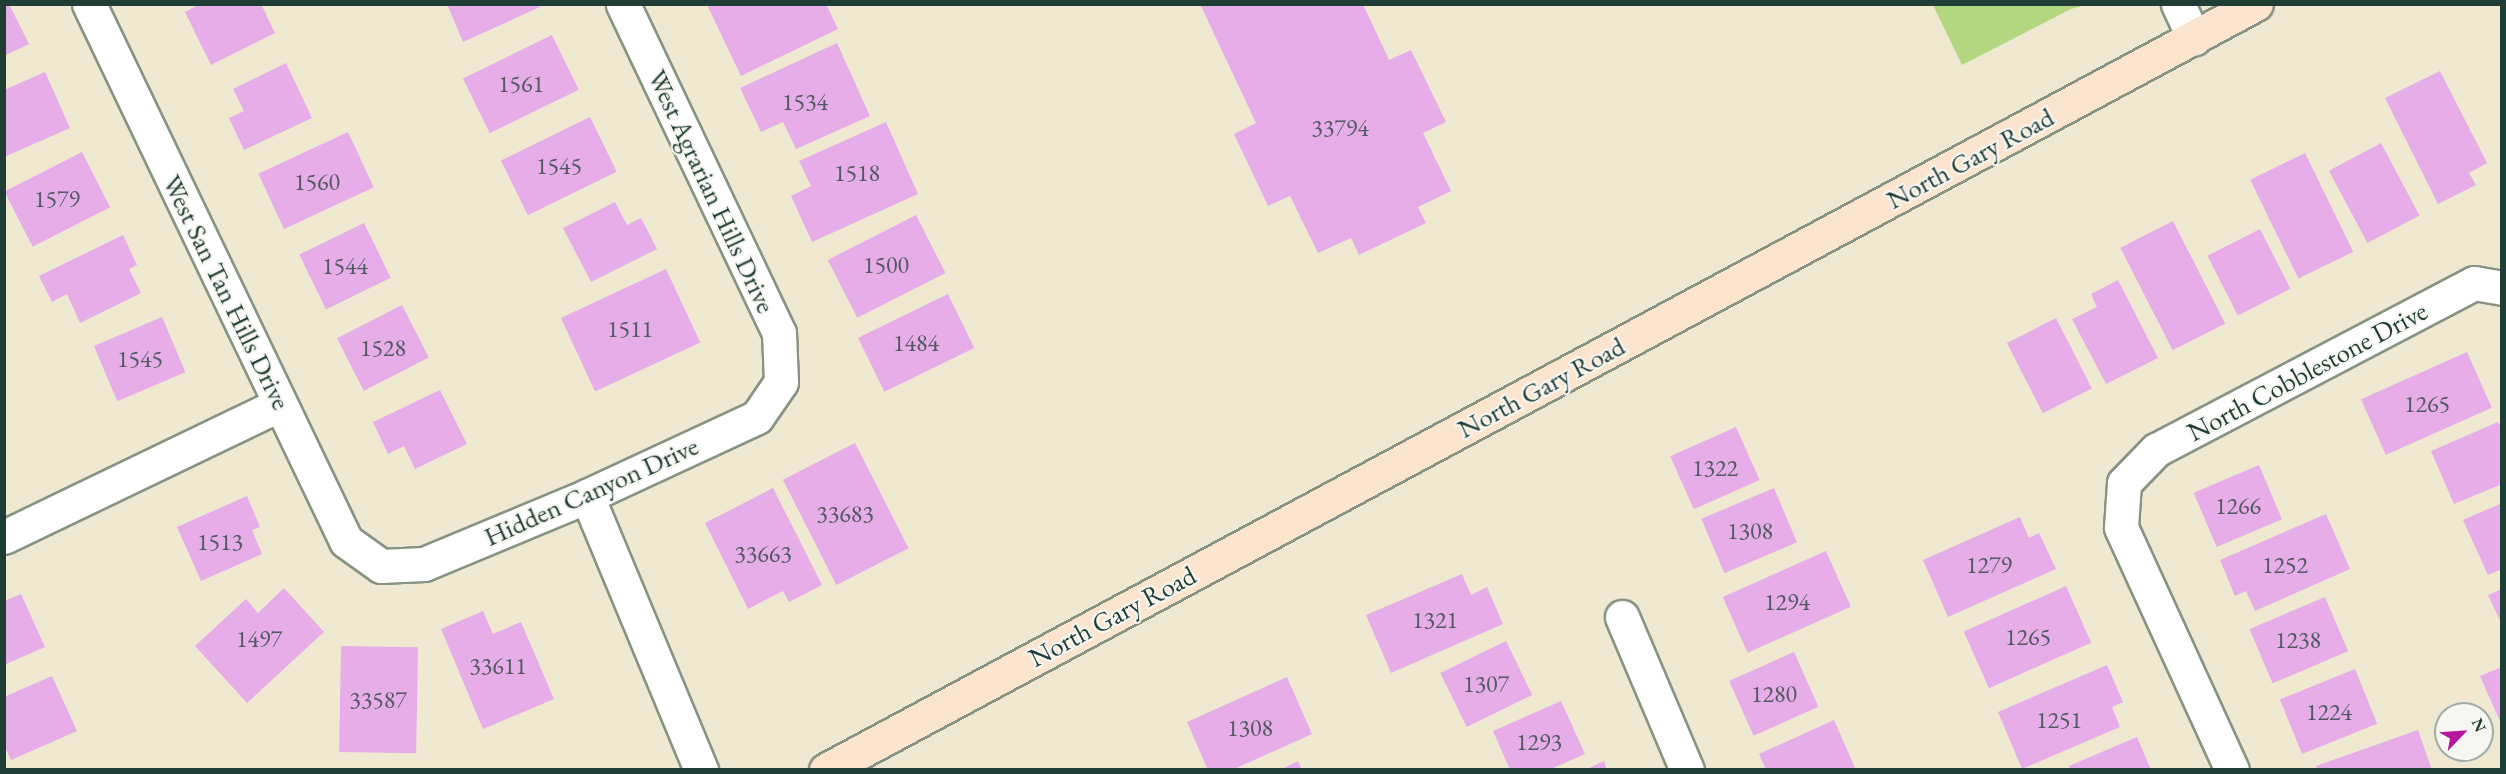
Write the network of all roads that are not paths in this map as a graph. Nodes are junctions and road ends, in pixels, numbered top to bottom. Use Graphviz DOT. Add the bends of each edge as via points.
graph roads {
  1 [pos="89,4"];
  2 [pos="623,4"];
  3 [pos="2178,4"];
  4 [pos="2256,4"];
  5 [pos="2194,38"];
  6 [pos="2502,288"];
  7 [pos="782,382"];
  8 [pos="280,404"];
  9 [pos="587,496"];
  10 [pos="4,537"];
  11 [pos="381,566"];
  12 [pos="1622,617"];
  13 [pos="701,770"];
  14 [pos="826,770"];
  15 [pos="1687,770"];
  16 [pos="2232,770"];
  1 -- 8 [label="street, West San Tan Hills Drive"];
  2 -- 7 [label="street, West Agrarian Hills Drive" via="779,333"];
  3 -- 5 [label="street"];
  4 -- 5 [label="main road, North Gary Road"];
  5 -- 14 [label="main road, North Gary Road"];
  6 -- 16 [label="street, North Cobblestone Drive" via="2474,284 2453,294 2156,450 2124,483 2121,527"];
  7 -- 9 [label="street, Hidden Canyon Drive" via="757,417"];
  8 -- 10 [label="street"];
  8 -- 11 [label="street, West San Tan Hills Drive" via="346,541"];
  9 -- 11 [label="street, Hidden Canyon Drive" via="424,564"];
  9 -- 13 [label="street"];
  12 -- 15 [label="street"];
}
